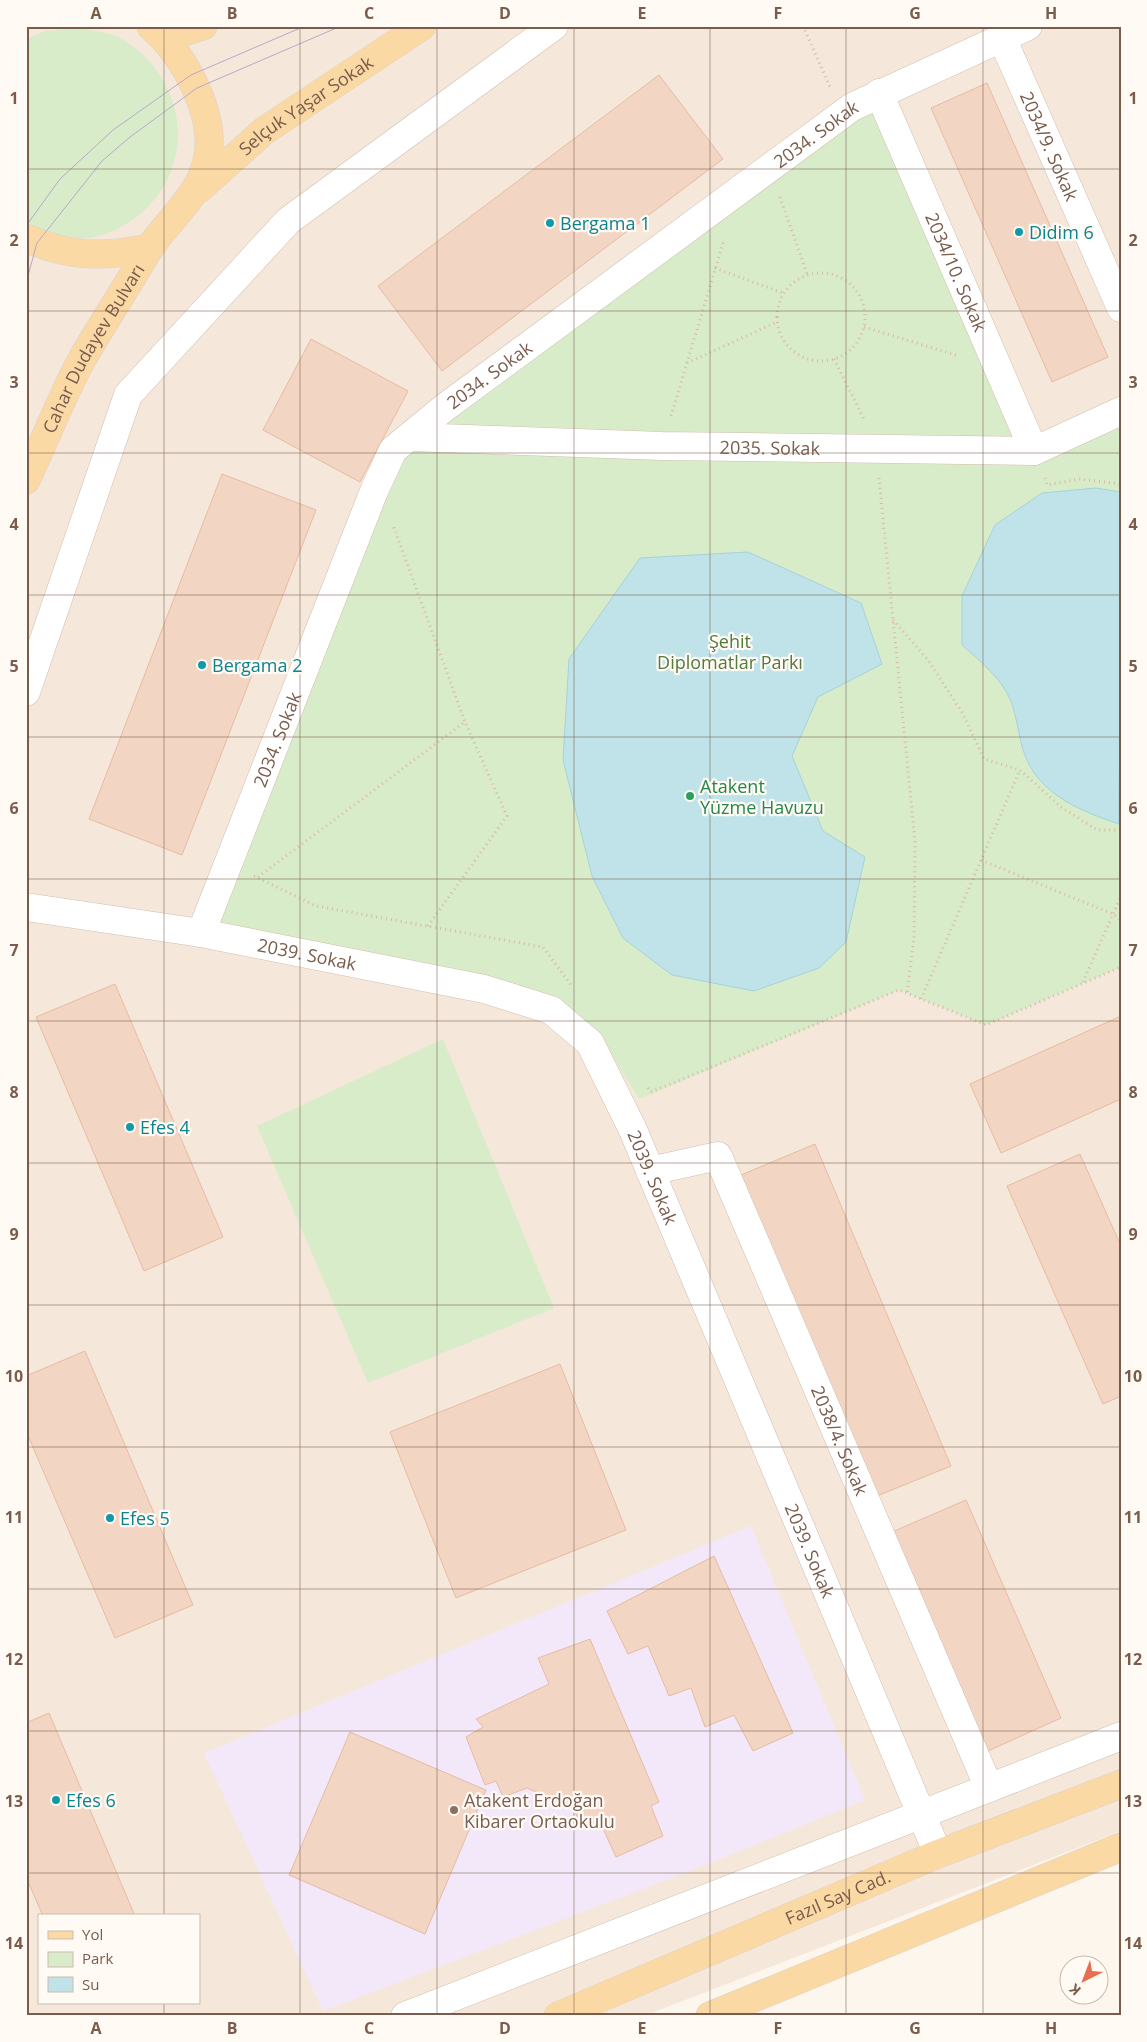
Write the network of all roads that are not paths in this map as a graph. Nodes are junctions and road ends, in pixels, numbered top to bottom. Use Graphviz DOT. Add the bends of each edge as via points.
graph roads {
  1 [pos="203,26"];
  2 [pos="422,26"];
  3 [pos="554,26"];
  4 [pos="1028,26"];
  5 [pos="158,32"];
  6 [pos="1002,38"];
  7 [pos="879,93"];
  8 [pos="196,192"];
  9 [pos="26,238"];
  10 [pos="150,248"];
  11 [pos="1121,308"];
  12 [pos="1121,411"];
  13 [pos="410,436"];
  14 [pos="1028,451"];
  15 [pos="26,480"];
  16 [pos="26,692"];
  17 [pos="26,907"];
  18 [pos="200,933"];
  19 [pos="650,1171"];
  20 [pos="1121,1736"];
  21 [pos="1121,1784"];
  22 [pos="989,1788"];
  23 [pos="922,1815"];
  24 [pos="1121,1847"];
  25 [pos="938,1854"];
  26 [pos="405,2016"];
  27 [pos="558,2016"];
  28 [pos="710,2016"];
  1 -- 5 [label="main road"];
  2 -- 8 [label="main road, Selçuk Yaşar Sokak" via="264,131"];
  3 -- 16 [label="street" via="288,222 128,395"];
  4 -- 6 [label="street, 2034. Sokak"];
  5 -- 8 [label="main road" via="197,88 210,141"];
  6 -- 7 [label="street, 2034. Sokak"];
  6 -- 11 [label="street, 2034/9. Sokak"];
  7 -- 13 [label="street, 2034. Sokak" via="842,115"];
  7 -- 14 [label="street, 2034/10. Sokak"];
  8 -- 10 [label="main road, Cahar Dudayev Bulvarı"];
  9 -- 10 [label="main road" via="83,255"];
  10 -- 15 [label="main road, Cahar Dudayev Bulvarı" via="81,361"];
  12 -- 14 [label="street, 2035. Sokak"];
  13 -- 14 [label="street, 2035. Sokak" via="662,446"];
  13 -- 18 [label="street, 2034. Sokak" via="393,450 374,491"];
  17 -- 18 [label="street, 2039. Sokak"];
  18 -- 19 [label="street, 2039. Sokak" via="484,990 551,1010 590,1043"];
  19 -- 22 [label="street, 2038/4. Sokak" via="718,1156"];
  19 -- 23 [label="street, 2039. Sokak"];
  20 -- 22 [label="street"];
  21 -- 25 [label="main road, Fazıl Say Cad."];
  22 -- 23 [label="street"];
  23 -- 25 [label="street, 2039. Sokak"];
  23 -- 26 [label="street"];
  24 -- 28 [label="main road"];
  25 -- 27 [label="main road, Fazıl Say Cad."];
}
